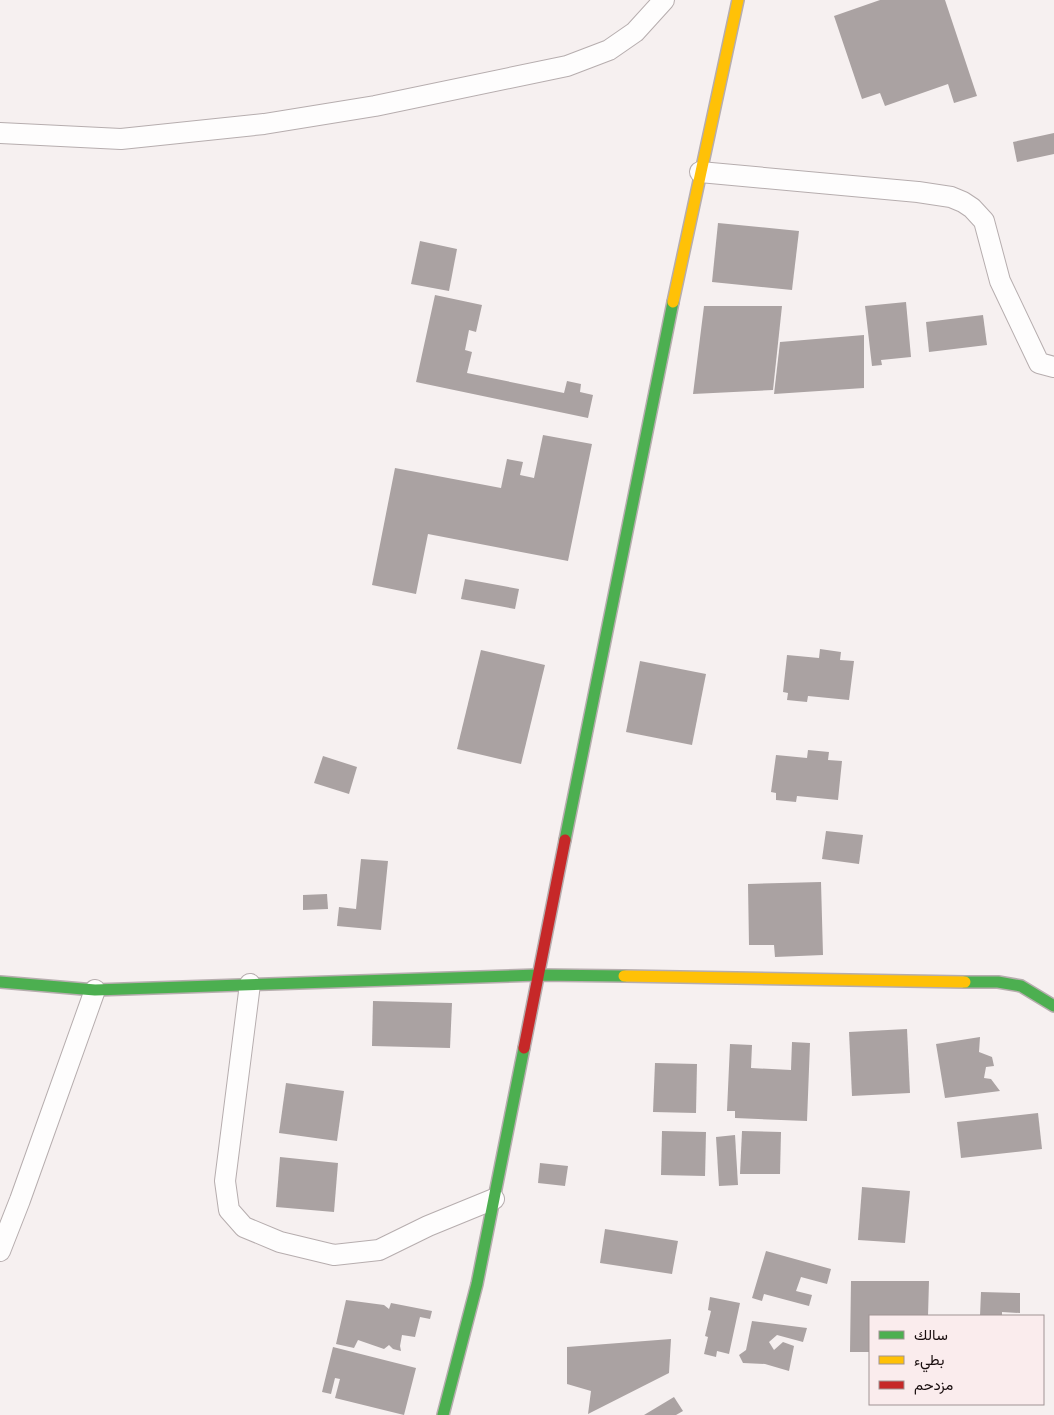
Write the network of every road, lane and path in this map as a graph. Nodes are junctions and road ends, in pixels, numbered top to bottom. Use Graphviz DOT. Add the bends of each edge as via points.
graph roads {
  1 [pos="664,0"];
  2 [pos="738,0"];
  3 [pos="0,133"];
  4 [pos="700,172"];
  5 [pos="1054,367"];
  6 [pos="538,975"];
  7 [pos="0,982"];
  8 [pos="250,984"];
  9 [pos="95,990"];
  10 [pos="1054,1006"];
  11 [pos="494,1199"];
  12 [pos="0,1251"];
  13 [pos="443,1415"];
  1 -- 3 [label="street" via="635,32 609,50 567,66 375,106 264,124 121,139"];
  2 -- 4 [label="street"];
  4 -- 5 [label="street" via="918,192 963,202 984,221 1000,281 1039,363"];
  4 -- 6 [label="street"];
  6 -- 8 [label="street"];
  6 -- 10 [label="street" via="998,982 1020,986"];
  6 -- 11 [label="street"];
  7 -- 9 [label="street"];
  8 -- 9 [label="street"];
  8 -- 11 [label="street" via="225,1181 229,1210 244,1227 280,1242 334,1255 379,1250"];
  9 -- 12 [label="street"];
  11 -- 13 [label="street" via="477,1284"];
}
